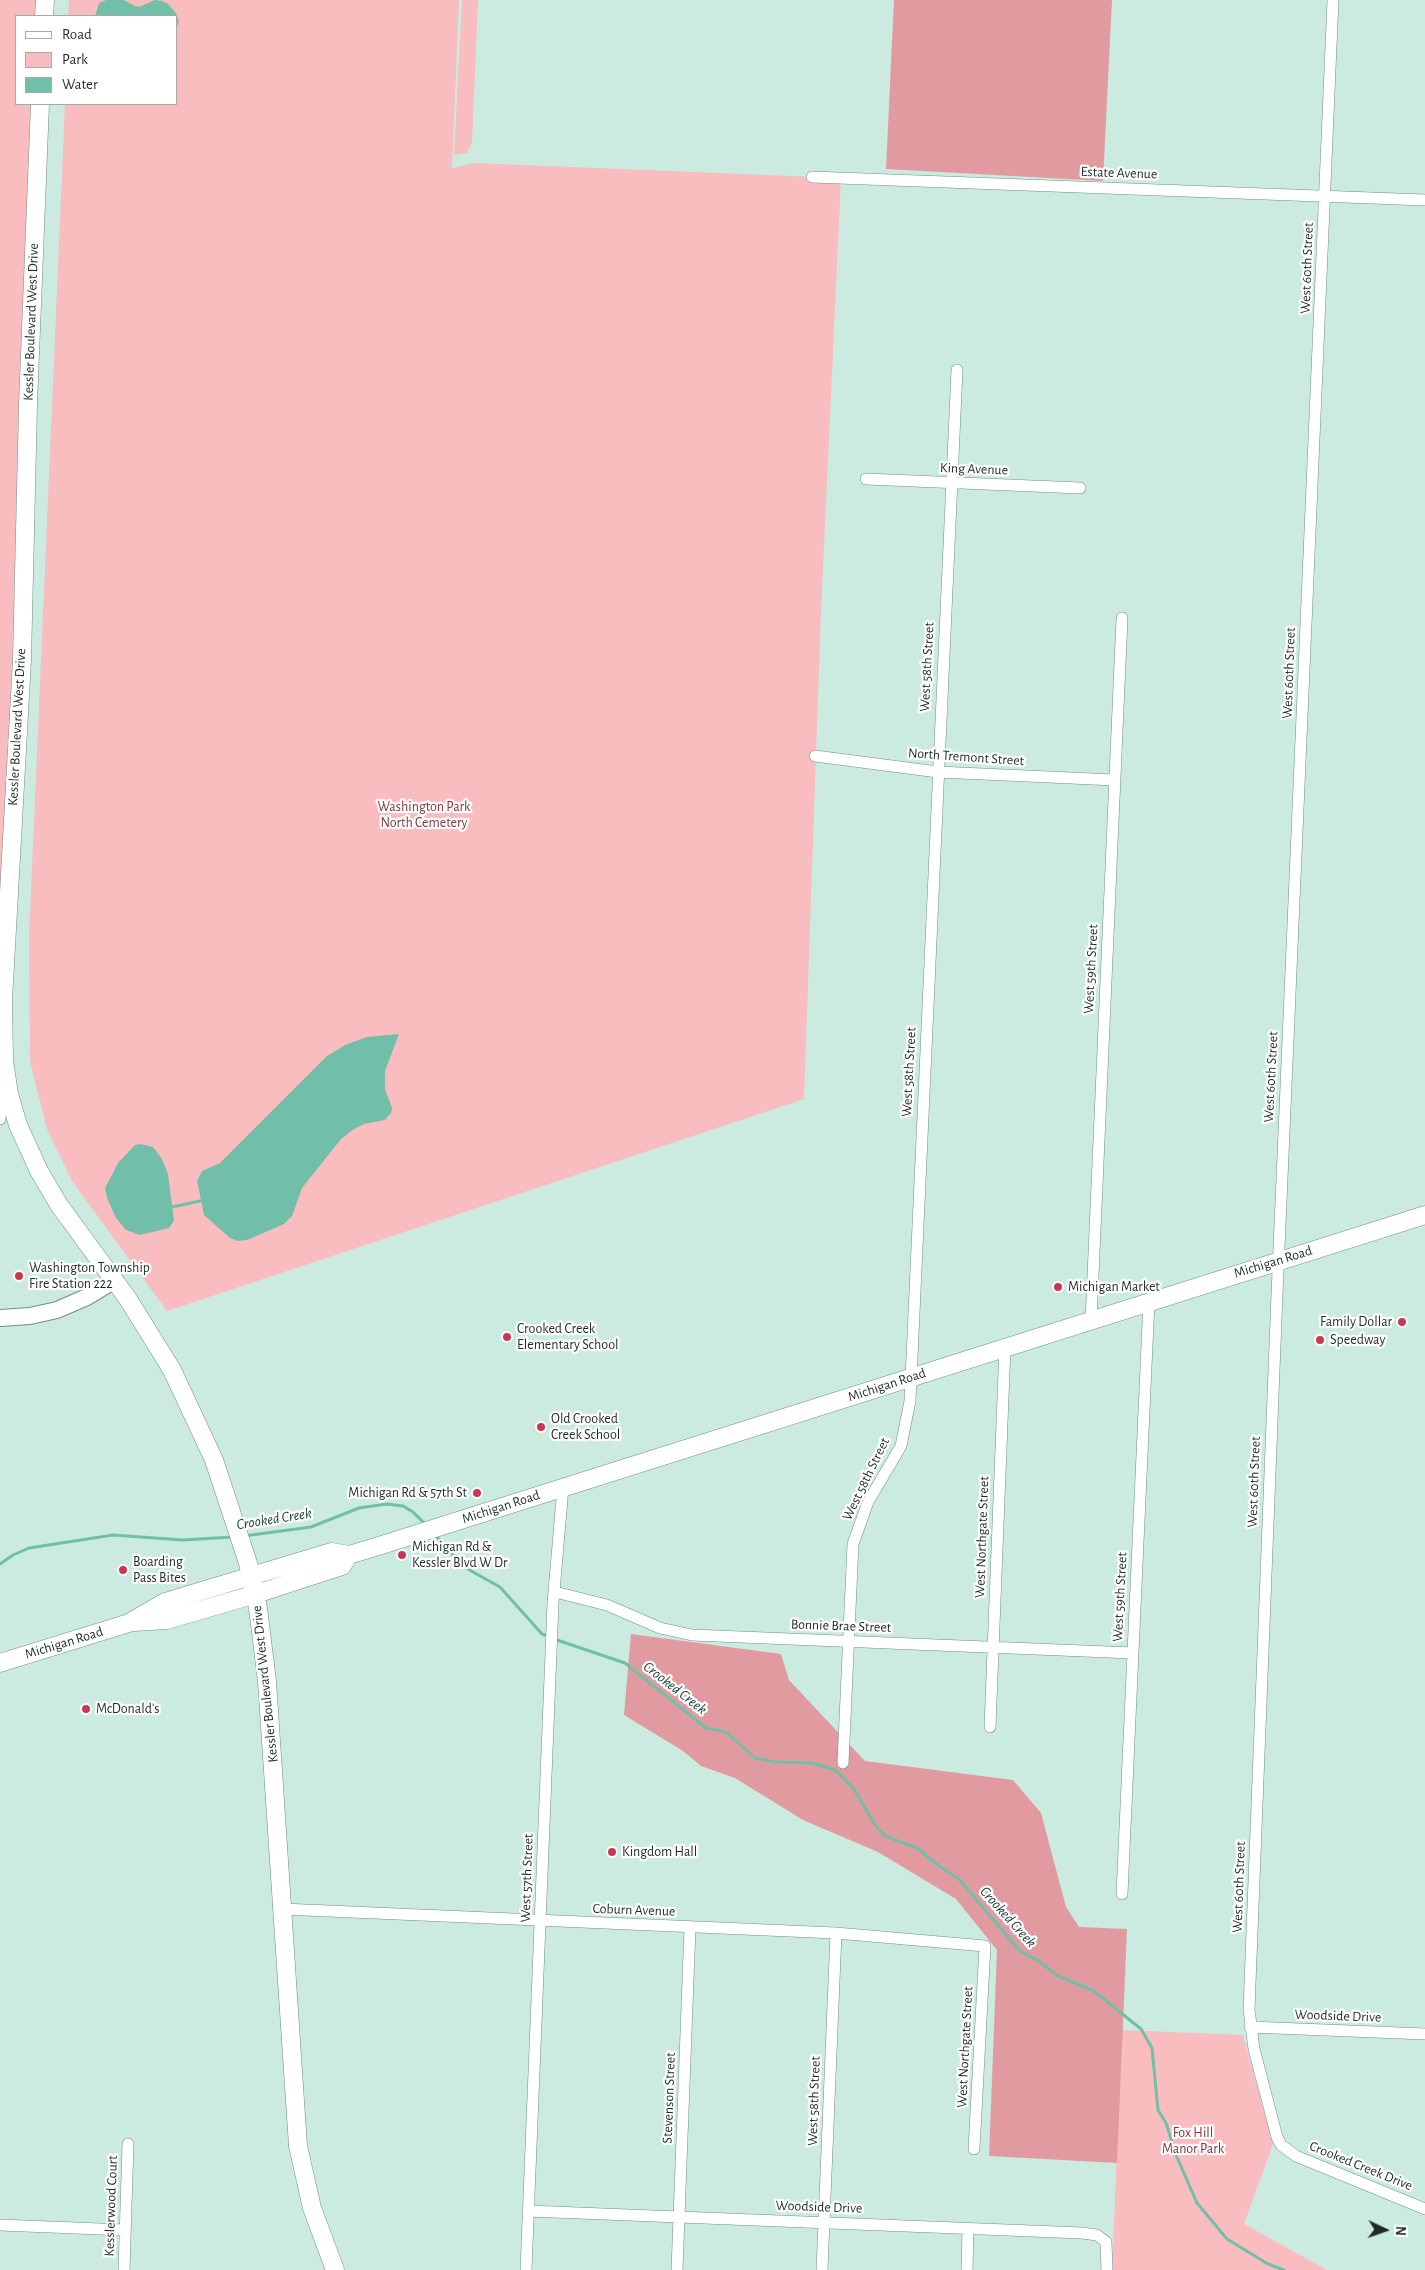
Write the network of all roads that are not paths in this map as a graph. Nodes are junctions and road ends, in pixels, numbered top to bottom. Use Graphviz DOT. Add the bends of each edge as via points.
graph roads {
  1 [pos="45,0"];
  2 [pos="1333,0"];
  3 [pos="44,15"];
  4 [pos="40,105"];
  5 [pos="812,177"];
  6 [pos="1325,196"];
  7 [pos="1425,200"];
  8 [pos="957,370"];
  9 [pos="866,479"];
  10 [pos="951,482"];
  11 [pos="1080,488"];
  12 [pos="1122,618"];
  13 [pos="815,756"];
  14 [pos="938,772"];
  15 [pos="1115,780"];
  16 [pos="4,886"];
  17 [pos="4,1061"];
  18 [pos="0,1119"];
  19 [pos="1425,1215"];
  20 [pos="1278,1260"];
  21 [pos="116,1280"];
  22 [pos="1149,1301"];
  23 [pos="0,1318"];
  24 [pos="1091,1321"];
  25 [pos="1005,1348"];
  26 [pos="911,1378"];
  27 [pos="563,1487"];
  28 [pos="254,1586"];
  29 [pos="554,1597"];
  30 [pos="848,1642"];
  31 [pos="993,1648"];
  32 [pos="1133,1653"];
  33 [pos="0,1663"];
  34 [pos="990,1727"];
  35 [pos="842,1763"];
  36 [pos="1122,1894"];
  37 [pos="282,1909"];
  38 [pos="540,1920"];
  39 [pos="690,1927"];
  40 [pos="836,1933"];
  41 [pos="985,1946"];
  42 [pos="1250,2027"];
  43 [pos="1425,2034"];
  44 [pos="128,2144"];
  45 [pos="974,2149"];
  46 [pos="1286,2150"];
  47 [pos="1425,2209"];
  48 [pos="528,2211"];
  49 [pos="680,2217"];
  50 [pos="824,2222"];
  51 [pos="0,2225"];
  52 [pos="968,2229"];
  53 [pos="125,2230"];
  54 [pos="332,2269"];
  55 [pos="124,2270"];
  56 [pos="526,2270"];
  57 [pos="677,2270"];
  58 [pos="822,2270"];
  59 [pos="967,2270"];
  60 [pos="1107,2270"];
  1 -- 3 [label="main road"];
  2 -- 6 [label="street, West 60th Street"];
  4 -- 16 [label="main road, Kessler Boulevard West Drive" via="22,660"];
  5 -- 6 [label="street, Estate Avenue"];
  6 -- 7 [label="street, Estate Avenue"];
  6 -- 20 [label="street, West 60th Street"];
  8 -- 10 [label="street, West 58th Street"];
  9 -- 10 [label="street, King Avenue"];
  10 -- 11 [label="street, King Avenue"];
  10 -- 14 [label="street, West 58th Street"];
  12 -- 15 [label="street, West 59th Street"];
  13 -- 14 [label="street, North Tremont Street"];
  14 -- 15 [label="street, North Tremont Street"];
  14 -- 26 [label="street, West 58th Street"];
  15 -- 24 [label="street, West 59th Street"];
  16 -- 17 [label="main road, Kessler Boulevard West Drive"];
  17 -- 18 [label="street"];
  17 -- 21 [label="main road, Kessler Boulevard West Drive" via="18,1125 38,1171"];
  19 -- 20 [label="main road, Michigan Road"];
  20 -- 22 [label="main road, Michigan Road"];
  20 -- 42 [label="street, West 60th Street"];
  21 -- 23 [label="street" via="57,1310"];
  21 -- 28 [label="main road, Kessler Boulevard West Drive" via="152,1335 214,1460"];
  22 -- 24 [label="main road, Michigan Road"];
  22 -- 32 [label="street, West 59th Street"];
  24 -- 25 [label="main road, Michigan Road"];
  25 -- 26 [label="main road, Michigan Road"];
  25 -- 31 [label="street, West Northgate Street"];
  26 -- 27 [label="main road, Michigan Road"];
  26 -- 30 [label="street, West 58th Street" via="901,1446 868,1502 855,1535"];
  27 -- 28 [label="main road, Michigan Road" via="350,1555 331,1552"];
  27 -- 29 [label="street, West 57th Street"];
  28 -- 33 [label="main road, Michigan Road" via="165,1602 129,1623"];
  28 -- 37 [label="main road, Kessler Boulevard West Drive" via="268,1681"];
  29 -- 30 [label="street, Bonnie Brae Street" via="574,1595 678,1633"];
  29 -- 38 [label="street, West 57th Street"];
  30 -- 31 [label="street, Bonnie Brae Street"];
  30 -- 35 [label="street, West 58th Street"];
  31 -- 32 [label="street, Bonnie Brae Street"];
  31 -- 34 [label="street, West Northgate Street"];
  32 -- 36 [label="street, West 59th Street"];
  37 -- 38 [label="street, Coburn Avenue"];
  37 -- 54 [label="main road, Kessler Boulevard West Drive" via="298,2146 312,2208"];
  38 -- 39 [label="street, Coburn Avenue"];
  38 -- 48 [label="street, West 57th Street"];
  39 -- 40 [label="street, Coburn Avenue"];
  39 -- 49 [label="street, Stevenson Street"];
  40 -- 41 [label="street, Coburn Avenue"];
  40 -- 50 [label="street, West 58th Street"];
  41 -- 45 [label="street, West Northgate Street"];
  42 -- 43 [label="street, Woodside Drive"];
  42 -- 46 [label="street, West 60th Street" via="1277,2137"];
  44 -- 53 [label="street, Kesslerwood Court"];
  46 -- 47 [label="street, Crooked Creek Drive"];
  48 -- 49 [label="street, Woodside Drive"];
  48 -- 56 [label="street, West 57th Street"];
  49 -- 50 [label="street, Woodside Drive"];
  49 -- 57 [label="street, Stevenson Street"];
  50 -- 52 [label="street, Woodside Drive"];
  50 -- 58 [label="street, West 58th Street"];
  51 -- 53 [label="street"];
  52 -- 59 [label="street"];
  52 -- 60 [label="street, Woodside Drive" via="1097,2235 1106,2242"];
  53 -- 55 [label="street, Kesslerwood Court"];
}
